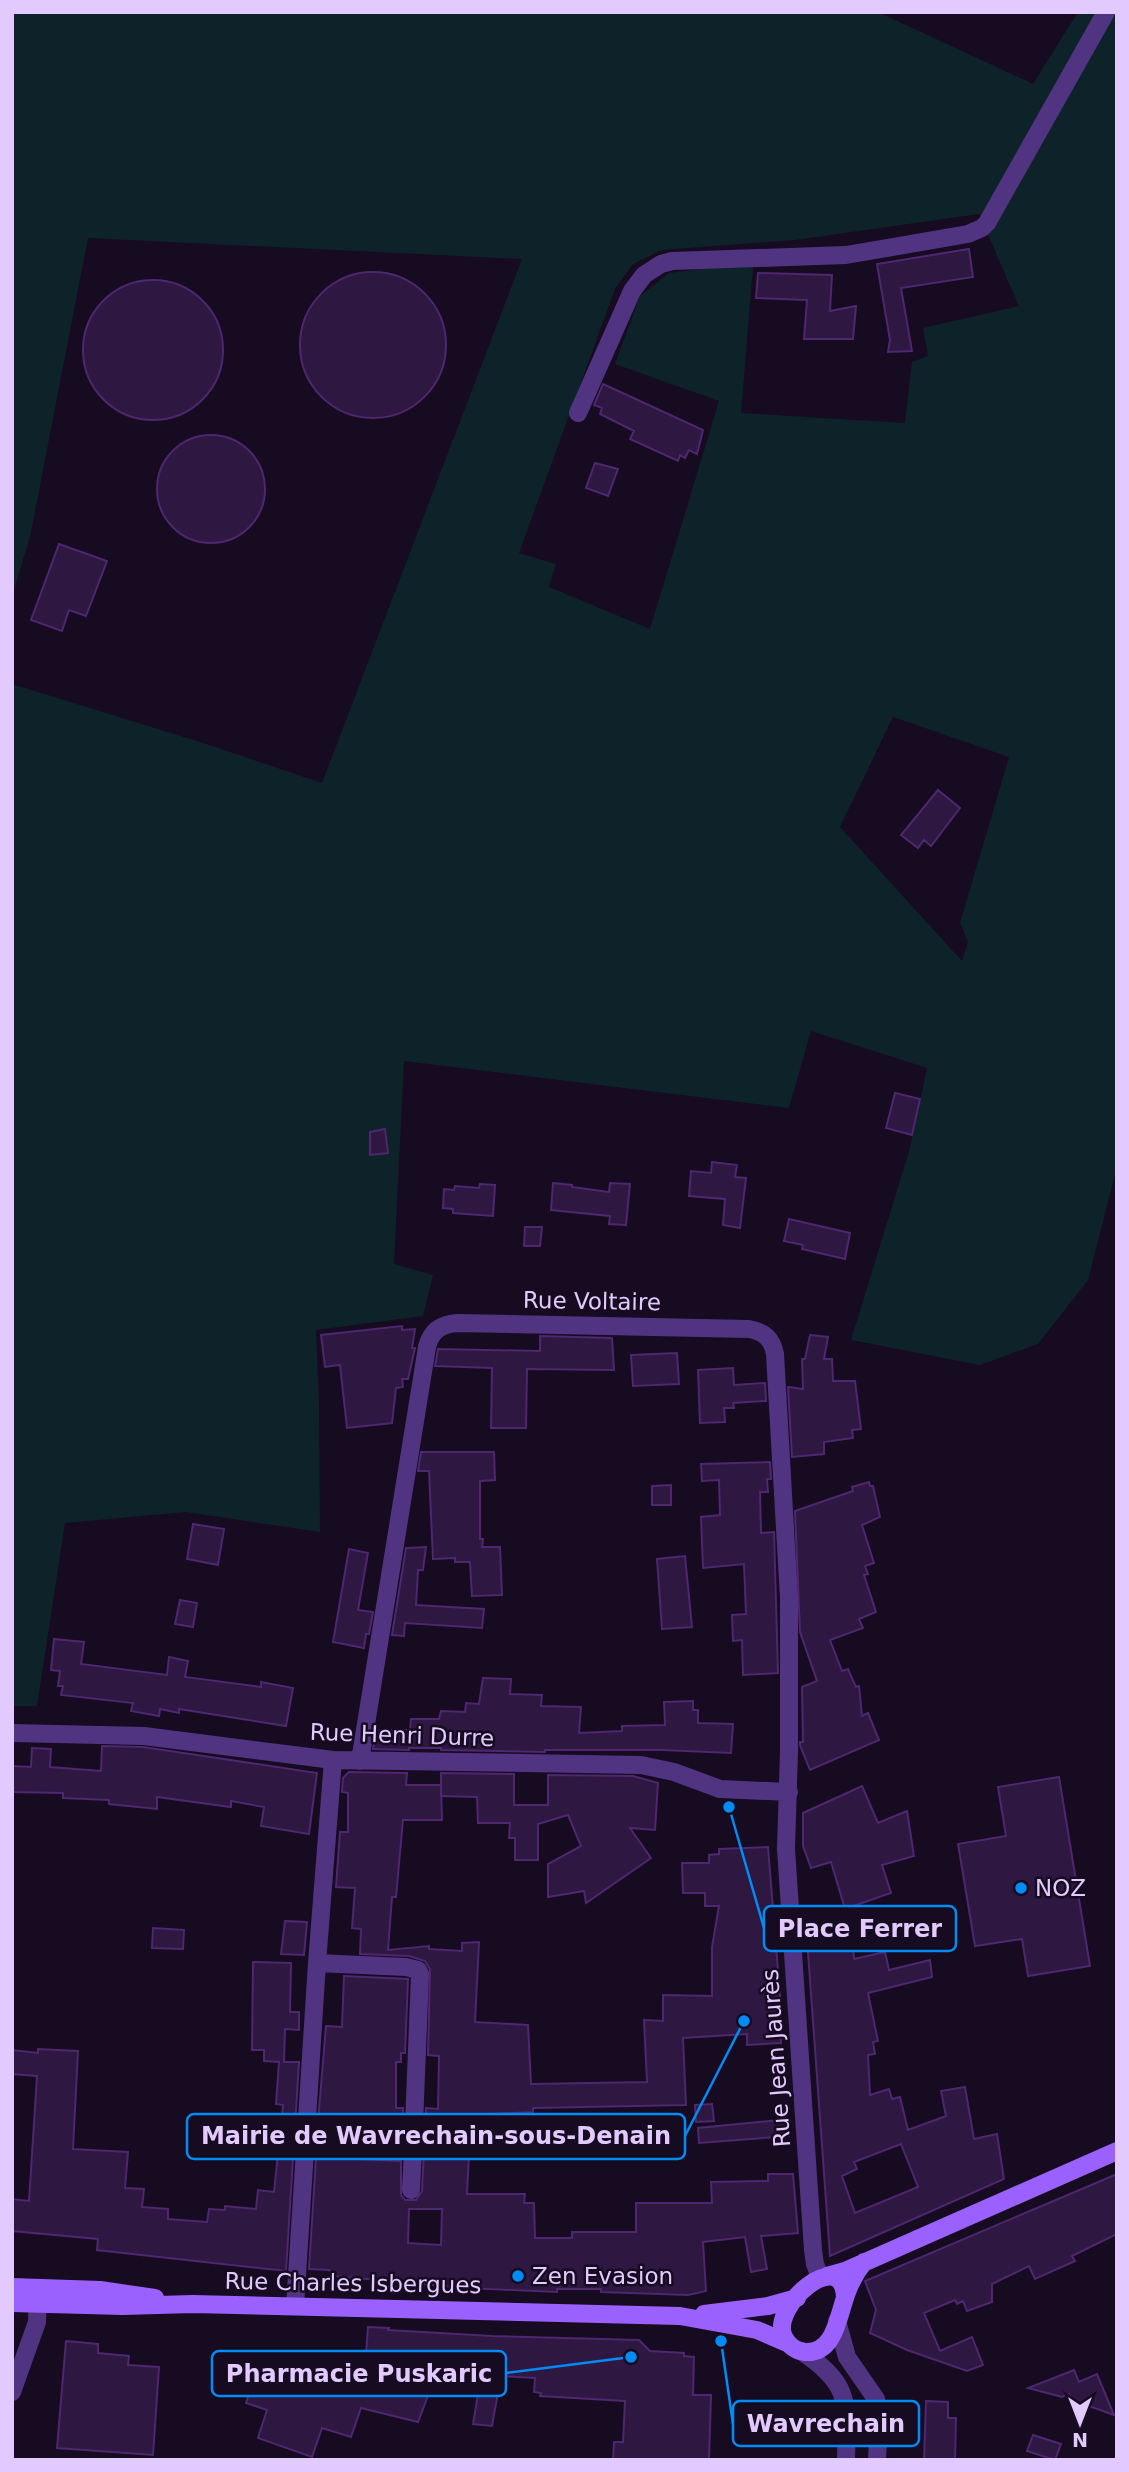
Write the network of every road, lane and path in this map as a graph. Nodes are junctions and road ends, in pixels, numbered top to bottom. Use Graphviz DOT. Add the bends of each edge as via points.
graph roads {
  1 [pos="1106,12"];
  2 [pos="578,414"];
  3 [pos="12,1733"];
  4 [pos="789,1751"];
  5 [pos="334,1760"];
  6 [pos="360,1761"];
  7 [pos="789,1793"];
  8 [pos="317,1963"];
  9 [pos="306,2145"];
  10 [pos="413,2150"];
  11 [pos="1117,2151"];
  12 [pos="411,2190"];
  13 [pos="864,2262"];
  14 [pos="824,2276"];
  15 [pos="12,2287"];
  16 [pos="38,2295"];
  17 [pos="798,2297"];
  18 [pos="845,2297"];
  19 [pos="12,2303"];
  20 [pos="295,2306"];
  21 [pos="680,2316"];
  22 [pos="837,2320"];
  23 [pos="794,2347"];
  24 [pos="12,2392"];
  25 [pos="846,2460"];
  26 [pos="877,2460"];
  1 -- 2 [label="street" via="982,228 846,255 661,264 644,275 632,291"];
  3 -- 5 [label="street, Rue Henri Durre" via="144,1736"];
  4 -- 6 [label="street, Rue Voltaire" via="789,1598 775,1354 764,1333 749,1329 457,1323 434,1332 427,1347"];
  4 -- 7 [label="street, Rue Jean Jaurès"];
  5 -- 6 [label="street, Rue Henri Durre"];
  5 -- 8 [label="street"];
  6 -- 7 [label="street, Rue Henri Durre" via="628,1764 661,1769 720,1789"];
  7 -- 14 [label="street, Rue Jean Jaurès" via="787,1865 814,2258"];
  8 -- 9 [label="street"];
  8 -- 10 [label="street" via="406,1968 421,1974"];
  9 -- 10 [label="street"];
  9 -- 20 [label="street"];
  10 -- 12 [label="street"];
  11 -- 13 [label="main road"];
  13 -- 14 [label="main road"];
  13 -- 18 [label="main road"];
  14 -- 17 [label="main road"];
  14 -- 18 [label="main road" via="840,2281"];
  15 -- 16 [label="main road, Rue Charles Isbergues"];
  16 -- 19 [label="main road, Rue Charles Isbergues"];
  16 -- 20 [label="main road, Rue Charles Isbergues" via="120,2291 193,2304"];
  16 -- 24 [label="street" via="34,2332"];
  17 -- 21 [label="main road, Rue Charles Isbergues" via="768,2306"];
  17 -- 23 [label="main road" via="782,2320 782,2332"];
  18 -- 22 [label="main road"];
  20 -- 21 [label="main road, Rue Charles Isbergues"];
  21 -- 23 [label="main road, Rue Charles Isbergues" via="757,2330"];
  22 -- 23 [label="main road" via="827,2345 812,2352"];
  22 -- 26 [label="street" via="847,2357 876,2399"];
  23 -- 25 [label="street" via="827,2370 845,2397"];
}
